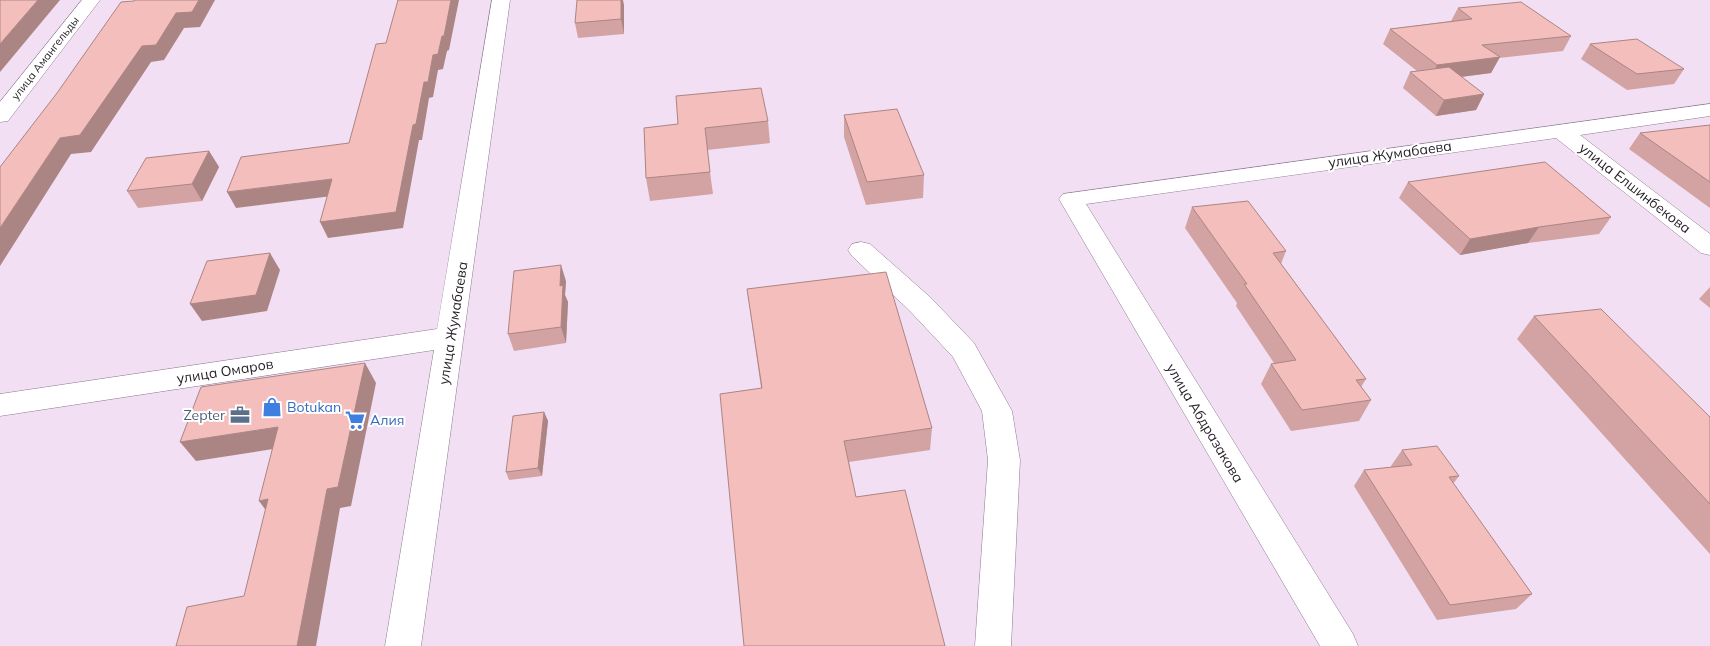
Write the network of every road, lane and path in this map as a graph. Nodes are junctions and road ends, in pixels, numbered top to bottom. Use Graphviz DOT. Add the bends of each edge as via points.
graph roads {
  1 [pos="91,0"];
  2 [pos="501,0"];
  3 [pos="1710,110"];
  4 [pos="0,116"];
  5 [pos="1560,130"];
  6 [pos="1070,199"];
  7 [pos="1710,247"];
  8 [pos="861,250"];
  9 [pos="451,337"];
  10 [pos="0,405"];
  11 [pos="403,646"];
  12 [pos="993,646"];
  13 [pos="1340,646"];
  1 -- 4 [label="street, улица Амангельды"];
  2 -- 9 [label="street, улица Жумабаева"];
  3 -- 5 [label="street, улица Жумабаева"];
  5 -- 6 [label="street, улица Жумабаева"];
  5 -- 7 [label="street, улица Елшинбекова"];
  6 -- 13 [label="street, улица Абдразакова"];
  8 -- 12 [label="street" via="964,350 997,412 1004,460"];
  9 -- 10 [label="street, улица Омаров"];
  9 -- 11 [label="street, улица Жумабаева"];
}
